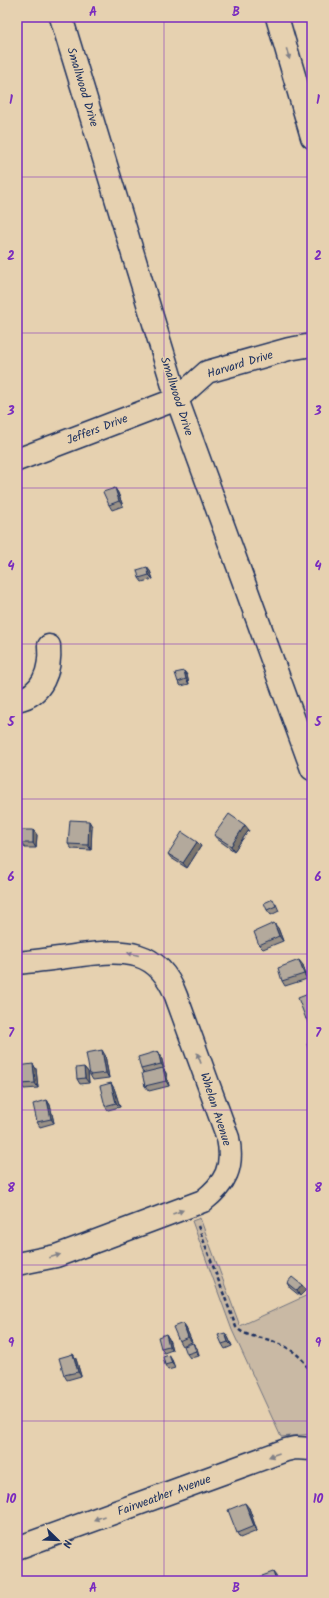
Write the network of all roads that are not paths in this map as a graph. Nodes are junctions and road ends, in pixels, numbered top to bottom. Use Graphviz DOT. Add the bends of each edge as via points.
graph roads {
  1 [pos="62,17"];
  2 [pos="277,17"];
  3 [pos="312,137"];
  4 [pos="312,345"];
  5 [pos="177,399"];
  6 [pos="17,460"];
  7 [pos="49,646"];
  8 [pos="17,700"];
  9 [pos="312,769"];
  10 [pos="17,963"];
  11 [pos="17,1264"];
  12 [pos="312,1449"];
  13 [pos="17,1548"];
  1 -- 5 [label="street, Smallwood Drive"];
  2 -- 3 [label="street, one-way"];
  4 -- 5 [label="street, Harvard Drive" via="207,372"];
  5 -- 6 [label="street, Jeffers Drive"];
  5 -- 9 [label="street, Smallwood Drive"];
  7 -- 8 [label="street" via="48,666 40,687 33,694"];
  11 -- 10 [label="street, Whelan Avenue, one-way" via="56,1256 204,1202 222,1184 229,1166 230,1149 179,1003 165,973 148,959 113,951"];
  12 -- 13 [label="street, Fairweather Avenue, one-way" via="286,1450"];
}
